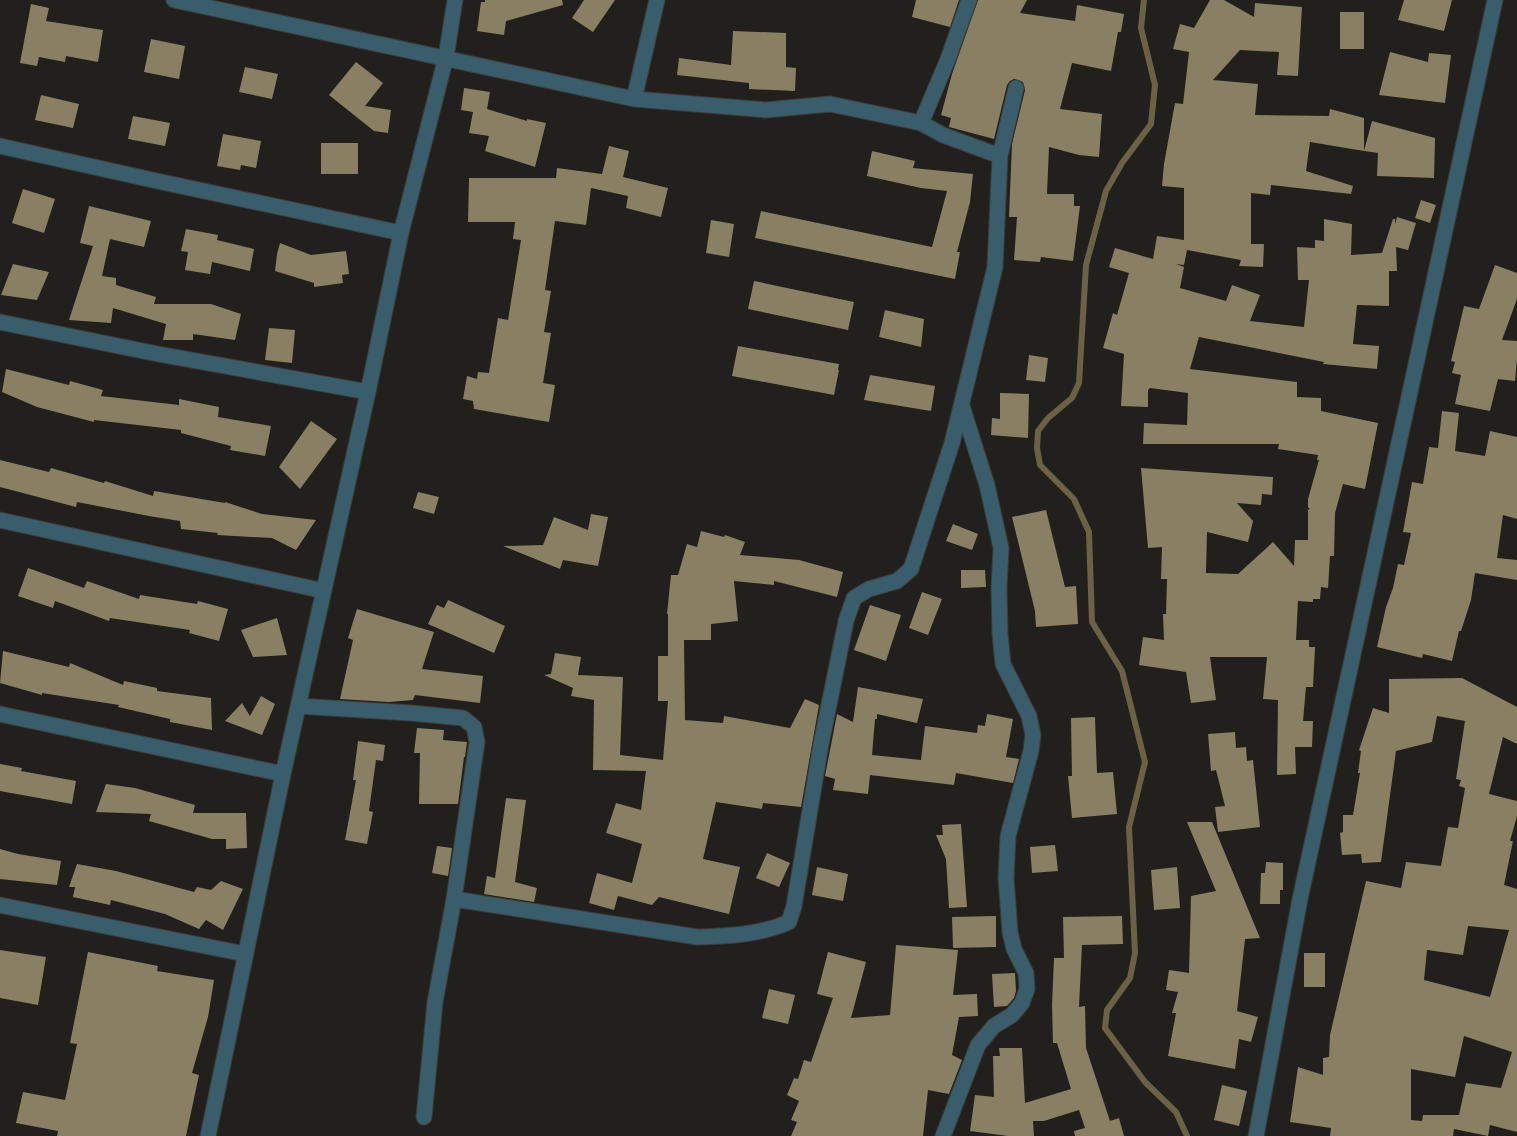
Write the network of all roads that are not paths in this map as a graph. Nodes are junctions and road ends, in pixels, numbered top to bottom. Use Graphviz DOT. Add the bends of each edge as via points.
graph roads {
  1 [pos="174,0"];
  2 [pos="455,0"];
  3 [pos="657,0"];
  4 [pos="969,0"];
  5 [pos="1495,0"];
  6 [pos="446,58"];
  7 [pos="1016,88"];
  8 [pos="634,98"];
  9 [pos="921,123"];
  10 [pos="0,146"];
  11 [pos="1000,156"];
  12 [pos="401,233"];
  13 [pos="0,322"];
  14 [pos="368,392"];
  15 [pos="962,405"];
  16 [pos="0,520"];
  17 [pos="324,591"];
  18 [pos="298,706"];
  19 [pos="0,714"];
  20 [pos="283,774"];
  21 [pos="454,899"];
  22 [pos="0,906"];
  23 [pos="245,954"];
  24 [pos="424,1117"];
  25 [pos="208,1136"];
  26 [pos="943,1136"];
  27 [pos="1256,1136"];
  1 -- 6 [label="street"];
  2 -- 6 [label="street"];
  3 -- 8 [label="street"];
  4 -- 9 [label="street"];
  5 -- 27 [label="street" via="1302,889"];
  6 -- 8 [label="street"];
  6 -- 12 [label="street"];
  7 -- 11 [label="street"];
  8 -- 9 [label="street" via="766,110 830,104"];
  9 -- 11 [label="street" via="943,135"];
  10 -- 12 [label="street"];
  11 -- 15 [label="street" via="995,267"];
  12 -- 14 [label="street"];
  13 -- 14 [label="street"];
  14 -- 17 [label="street"];
  15 -- 21 [label="street" via="910,569 897,581 869,589 854,598 846,621 789,922 737,936 697,937"];
  15 -- 26 [label="street" via="987,485 1001,548 999,597 1003,664 1030,716 1033,735 1008,836 1006,878 1010,932 1026,973 1027,989 1022,1003 1012,1015 994,1026 978,1045"];
  16 -- 17 [label="street"];
  17 -- 18 [label="street"];
  18 -- 20 [label="street"];
  18 -- 21 [label="street" via="463,718 474,728 477,742"];
  19 -- 20 [label="street"];
  20 -- 23 [label="street"];
  21 -- 24 [label="street" via="435,1002"];
  22 -- 23 [label="street"];
  23 -- 25 [label="street"];
}
